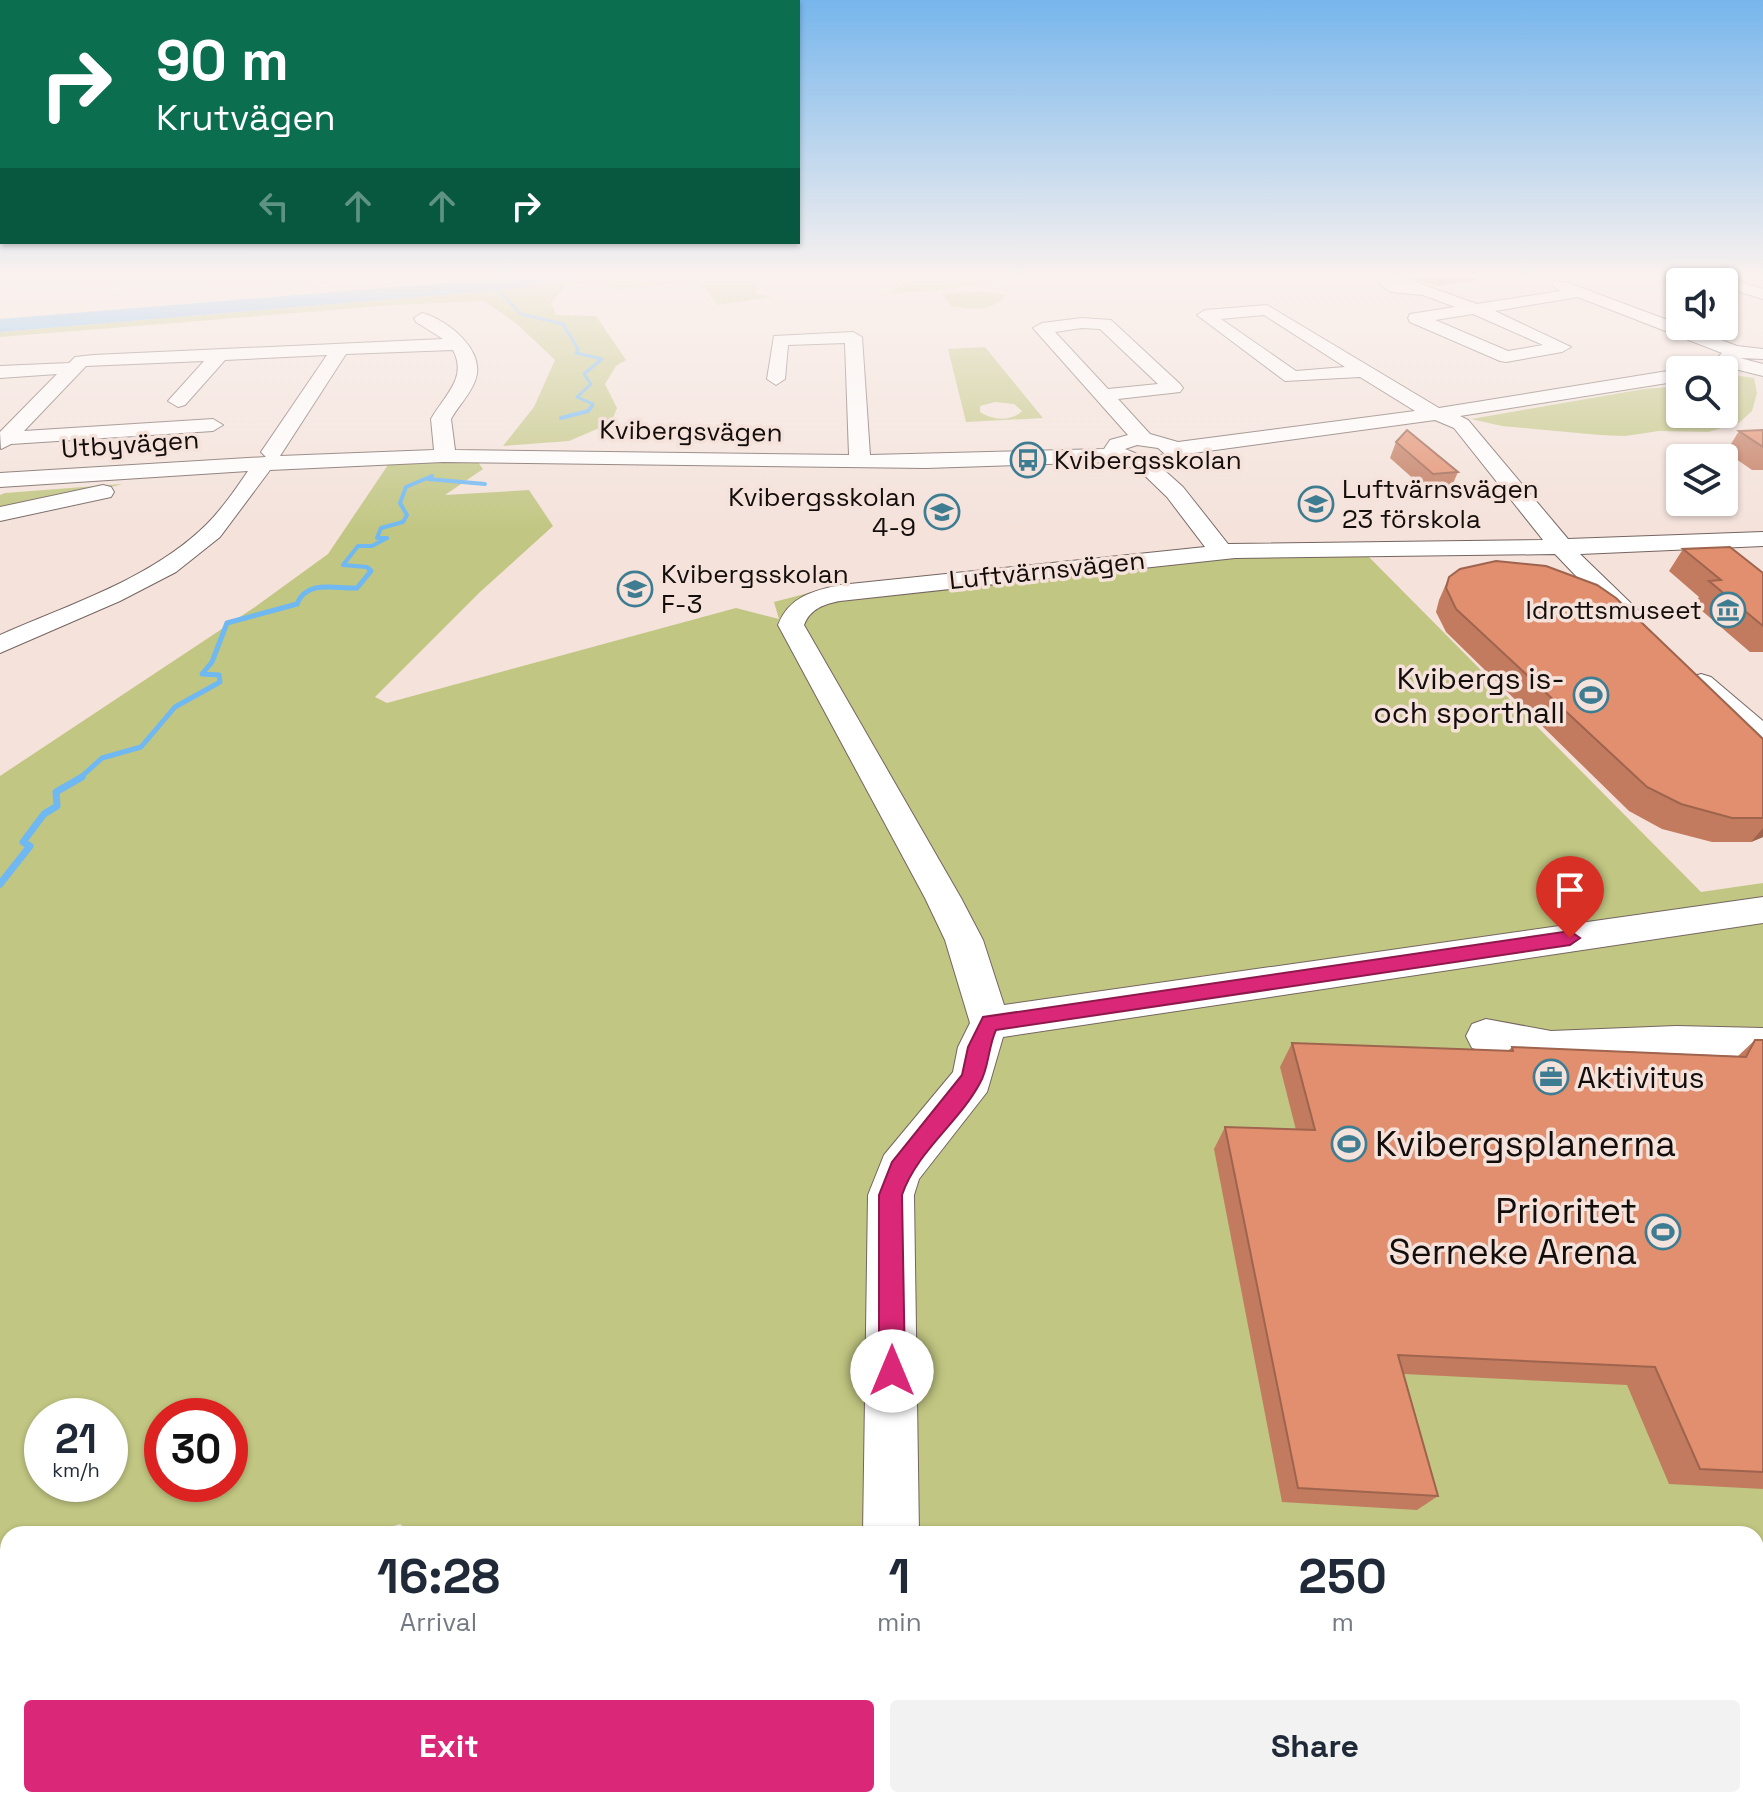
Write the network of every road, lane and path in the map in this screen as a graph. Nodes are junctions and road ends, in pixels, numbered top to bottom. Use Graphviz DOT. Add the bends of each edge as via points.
graph roads {
  1 [pos="80,362"];
  2 [pos="213,362"];
  3 [pos="332,362"];
  4 [pos="467,362"];
  5 [pos="778,362"];
  6 [pos="854,362"];
  7 [pos="1073,362"];
  8 [pos="1146,362"];
  9 [pos="1271,362"];
  10 [pos="1348,362"];
  11 [pos="74,368"];
  12 [pos="1361,371"];
  13 [pos="0,372"];
  14 [pos="1666,377"];
  15 [pos="776,379"];
  16 [pos="1104,395"];
  17 [pos="178,401"];
  18 [pos="1438,414"];
  19 [pos="213,425"];
  20 [pos="1143,439"];
  21 [pos="2,440"];
  22 [pos="1117,455"];
  23 [pos="443,456"];
  24 [pos="1172,456"];
  25 [pos="268,458"];
  26 [pos="860,461"];
  27 [pos="1146,465"];
  28 [pos="147,471"];
  29 [pos="0,480"];
  30 [pos="1175,492"];
  31 [pos="0,514"];
  32 [pos="1763,539"];
  33 [pos="1562,547"];
  34 [pos="1222,553"];
  35 [pos="1650,636"];
  36 [pos="0,645"];
  37 [pos="1683,667"];
  38 [pos="1763,737"];
  39 [pos="1763,910"];
  40 [pos="990,1023"];
  41 [pos="1486,1036"];
  42 [pos="1763,1045"];
  43 [pos="891,1526"];
  1 -- 11 [label="street"];
  2 -- 17 [label="street"];
  3 -- 25 [label="street"];
  4 -- 23 [label="street" via="466,380 441,419"];
  5 -- 15 [label="street"];
  6 -- 26 [label="street"];
  7 -- 16 [label="street"];
  8 -- 16 [label="street" via="1173,388"];
  9 -- 12 [label="street" via="1292,377"];
  10 -- 12 [label="street"];
  11 -- 13 [label="street"];
  11 -- 21 [label="street"];
  12 -- 18 [label="street"];
  14 -- 18 [label="street, Kvibergsvägen"];
  16 -- 20 [label="street"];
  18 -- 24 [label="street, Kvibergsvägen"];
  18 -- 33 [label="street" via="1461,424"];
  19 -- 21 [label="street"];
  20 -- 22 [label="street, Kvibergsvägen" via="1121,442 1114,449"];
  20 -- 24 [label="street, Kvibergsvägen" via="1163,442"];
  22 -- 26 [label="street, Kvibergsvägen"];
  22 -- 27 [label="street, Kvibergsvägen"];
  23 -- 25 [label="street, Kvibergsvägen"];
  23 -- 26 [label="street, Kvibergsvägen" via="684,449"];
  24 -- 27 [label="street, Kvibergsvägen"];
  24 -- 30 [label="street"];
  25 -- 28 [label="street, Utbyvägen"];
  25 -- 36 [label="street" via="212,532 191,549 133,584"];
  27 -- 30 [label="street"];
  28 -- 29 [label="street, Utbyvägen"];
  28 -- 31 [label="street" via="122,487"];
  30 -- 34 [label="street"];
  32 -- 33 [label="street, Luftvärnsvägen"];
  33 -- 34 [label="street, Luftvärnsvägen"];
  33 -- 35 [label="street"];
  34 -- 40 [label="street, Luftvärnsvägen" via="840,593 821,596 796,612 791,625 964,940"];
  37 -- 38 [label="street"];
  39 -- 40 [label="street"];
  40 -- 43 [label="street" via="978,1047 972,1079 900,1169 891,1195"];
  41 -- 42 [label="street" via="1512,1045 1586,1048"];
}
